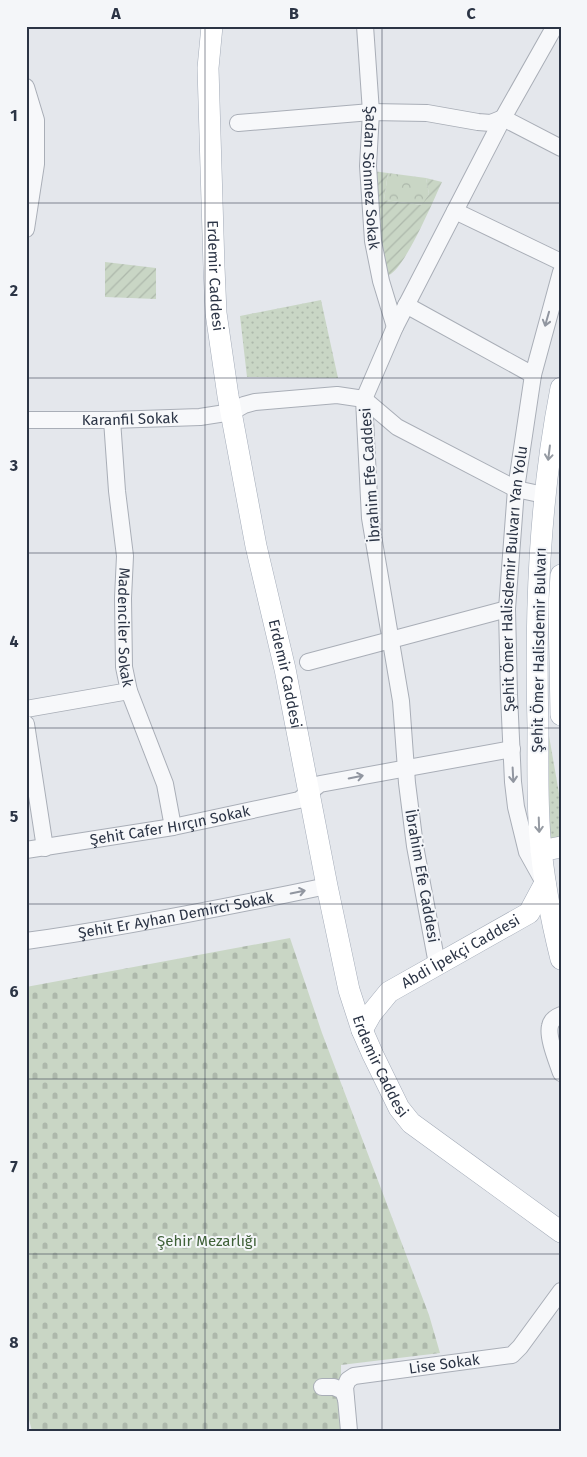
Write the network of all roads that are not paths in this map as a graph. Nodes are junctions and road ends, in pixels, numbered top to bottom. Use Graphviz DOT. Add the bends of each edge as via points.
graph roads {
  1 [pos="212,26"];
  2 [pos="365,26"];
  3 [pos="555,26"];
  4 [pos="26,87"];
  5 [pos="372,112"];
  6 [pos="503,118"];
  7 [pos="31,120"];
  8 [pos="238,123"];
  9 [pos="561,148"];
  10 [pos="28,207"];
  11 [pos="455,211"];
  12 [pos="26,229"];
  13 [pos="561,262"];
  14 [pos="561,272"];
  15 [pos="406,305"];
  16 [pos="394,327"];
  17 [pos="533,375"];
  18 [pos="561,388"];
  19 [pos="364,399"];
  20 [pos="232,412"];
  21 [pos="26,420"];
  22 [pos="112,420"];
  23 [pos="516,489"];
  24 [pos="544,495"];
  25 [pos="561,575"];
  26 [pos="507,609"];
  27 [pos="391,639"];
  28 [pos="308,662"];
  29 [pos="128,691"];
  30 [pos="26,709"];
  31 [pos="561,715"];
  32 [pos="26,724"];
  33 [pos="512,749"];
  34 [pos="406,767"];
  35 [pos="310,791"];
  36 [pos="173,827"];
  37 [pos="45,848"];
  38 [pos="551,849"];
  39 [pos="26,850"];
  40 [pos="327,886"];
  41 [pos="551,893"];
  42 [pos="26,941"];
  43 [pos="561,960"];
  44 [pos="437,964"];
  45 [pos="349,990"];
  46 [pos="389,992"];
  47 [pos="561,1015"];
  48 [pos="362,1030"];
  49 [pos="561,1073"];
  50 [pos="561,1232"];
  51 [pos="561,1291"];
  52 [pos="322,1387"];
  53 [pos="346,1399"];
  54 [pos="349,1431"];
  1 -- 20 [label="main road, Erdemir Caddesi" via="208,68 216,313"];
  2 -- 5 [label="street, Şadan Sönmez Sokak"];
  3 -- 6 [label="street, İbrahim Efe Caddesi"];
  4 -- 7 [label="street"];
  5 -- 6 [label="street" via="427,113 491,123"];
  5 -- 8 [label="street"];
  5 -- 16 [label="street, Şadan Sönmez Sokak" via="368,166 373,241"];
  6 -- 9 [label="street"];
  6 -- 11 [label="street, İbrahim Efe Caddesi"];
  7 -- 10 [label="street" via="36,164"];
  10 -- 12 [label="street"];
  11 -- 13 [label="street"];
  11 -- 15 [label="street, İbrahim Efe Caddesi"];
  14 -- 17 [label="street, Şehit Ömer Halisdemir Bulvarı Yan Yolu, one-way"];
  15 -- 16 [label="street, İbrahim Efe Caddesi"];
  15 -- 17 [label="street"];
  16 -- 19 [label="street, İbrahim Efe Caddesi"];
  17 -- 23 [label="street, Şehit Ömer Halisdemir Bulvarı Yan Yolu"];
  18 -- 24 [label="main road, Şehit Ömer Halisdemir Bulvarı, one-way"];
  19 -- 20 [label="street, Karanfil Sokak" via="337,395 256,402"];
  19 -- 23 [label="street" via="396,426"];
  19 -- 27 [label="street, İbrahim Efe Caddesi" via="370,518"];
  20 -- 22 [label="street, Karanfil Sokak" via="200,418"];
  20 -- 35 [label="main road, Erdemir Caddesi" via="256,546"];
  21 -- 22 [label="street, Karanfil Sokak"];
  22 -- 29 [label="street, Madenciler Sokak" via="125,556 123,636"];
  23 -- 24 [label="street"];
  23 -- 26 [label="street, Şehit Ömer Halisdemir Bulvarı Yan Yolu"];
  24 -- 38 [label="main road, Şehit Ömer Halisdemir Bulvarı, one-way" via="536,660 539,825"];
  25 -- 31 [label="main road, Şehit Ömer Halisdemir Bulvarı"];
  26 -- 27 [label="street"];
  26 -- 33 [label="street, Şehit Ömer Halisdemir Bulvarı Yan Yolu"];
  27 -- 28 [label="street"];
  27 -- 34 [label="street, İbrahim Efe Caddesi" via="401,700"];
  29 -- 30 [label="street"];
  29 -- 36 [label="street, Madenciler Sokak" via="165,784"];
  32 -- 37 [label="street"];
  33 -- 34 [label="street, Şehit Cafer Hırçın Sokak"];
  33 -- 41 [label="street, Şehit Ömer Halisdemir Bulvarı Yan Yolu, one-way" via="516,807 527,852"];
  35 -- 34 [label="street, Şehit Cafer Hırçın Sokak, one-way" via="320,784"];
  34 -- 44 [label="street, İbrahim Efe Caddesi" via="415,846"];
  35 -- 36 [label="street, Şehit Cafer Hırçın Sokak" via="299,800"];
  35 -- 40 [label="main road, Erdemir Caddesi"];
  36 -- 37 [label="street, Şehit Cafer Hırçın Sokak"];
  37 -- 39 [label="street, Şehit Cafer Hırçın Sokak"];
  38 -- 41 [label="main road, Şehit Ömer Halisdemir Bulvarı"];
  42 -- 40 [label="street, Şehit Er Ayhan Demirci Sokak, one-way" via="210,911"];
  40 -- 45 [label="main road, Erdemir Caddesi"];
  41 -- 43 [label="main road, Şehit Ömer Halisdemir Bulvarı"];
  41 -- 44 [label="main road, Abdi İpekçi Caddesi" via="529,913"];
  44 -- 46 [label="main road, Abdi İpekçi Caddesi"];
  45 -- 46 [label="main road, Abdi İpekçi Caddesi" via="363,994"];
  45 -- 48 [label="main road, Erdemir Caddesi"];
  46 -- 48 [label="main road, Abdi İpekçi Caddesi"];
  47 -- 49 [label="street" via="550,1025 550,1036"];
  48 -- 50 [label="main road, Erdemir Caddesi" via="390,1091 411,1124"];
  51 -- 53 [label="street, Lise Sokak" via="512,1355 354,1376 348,1380"];
  52 -- 53 [label="street" via="343,1391"];
  53 -- 54 [label="street, Lise Sokak"];
}
